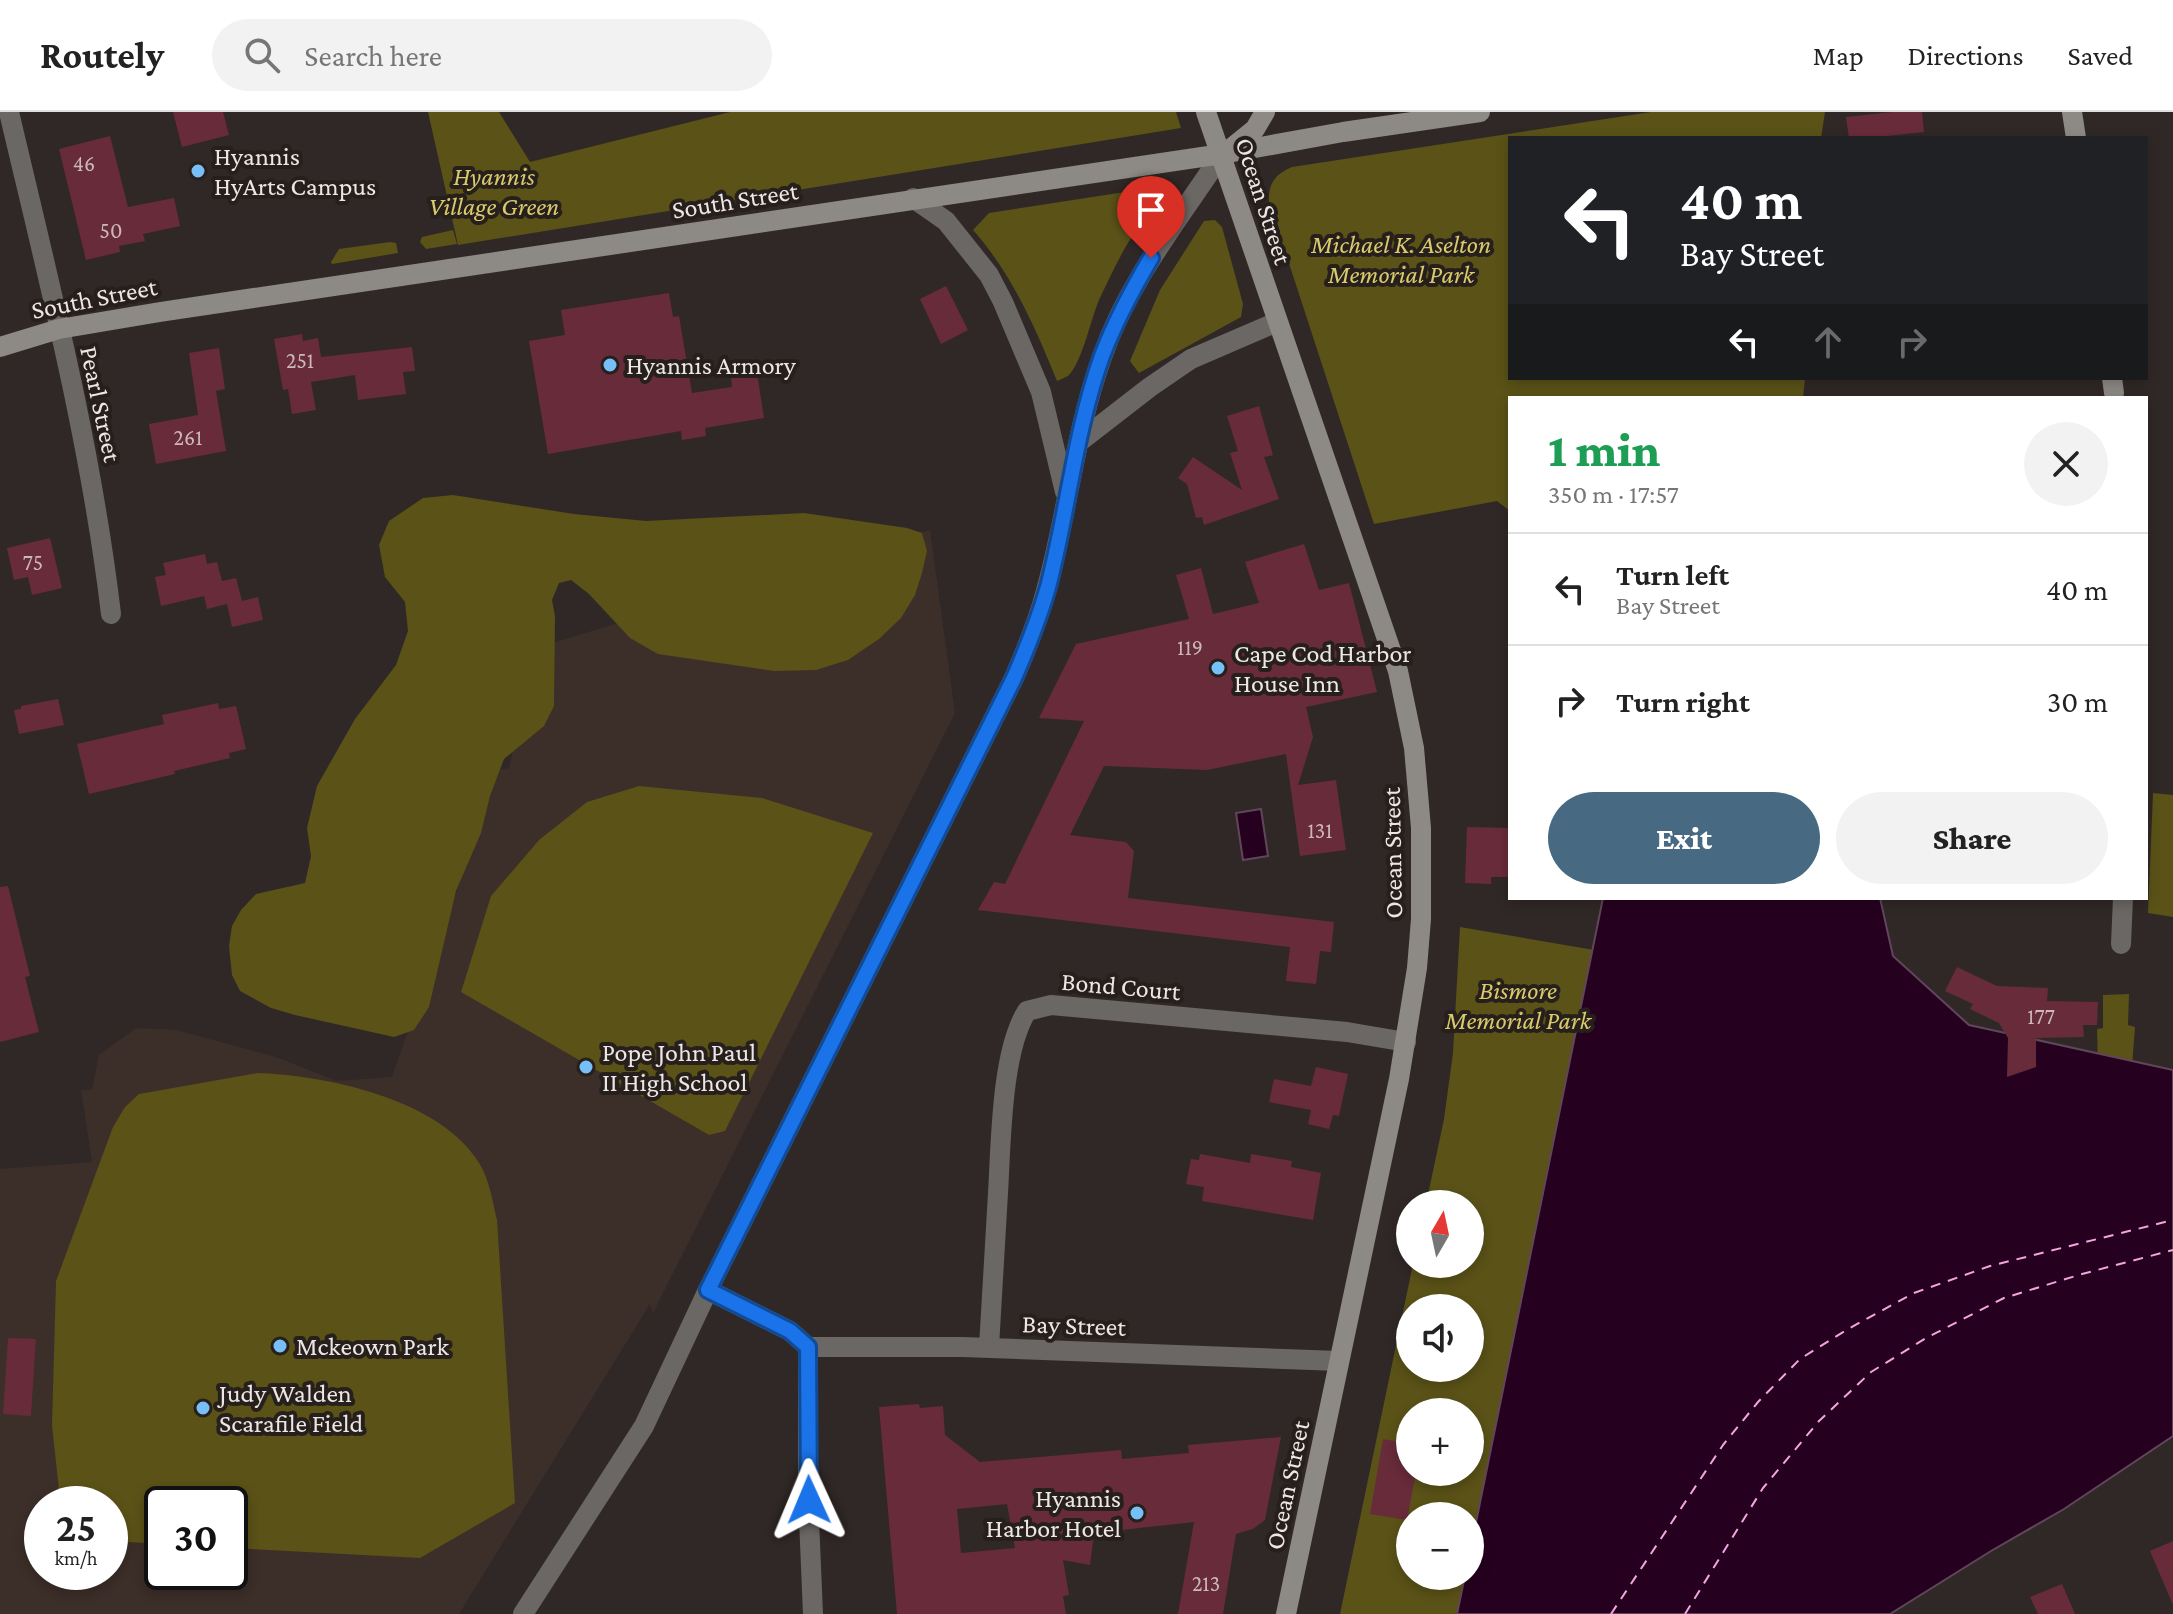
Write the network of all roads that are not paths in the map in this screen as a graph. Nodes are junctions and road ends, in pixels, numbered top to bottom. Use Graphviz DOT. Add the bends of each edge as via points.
graph roads {
  1 [pos="9,112"];
  2 [pos="1206,112"];
  3 [pos="1265,112"];
  4 [pos="1480,112"];
  5 [pos="2072,112"];
  6 [pos="2076,136"];
  7 [pos="1222,154"];
  8 [pos="913,198"];
  9 [pos="1277,322"];
  10 [pos="59,329"];
  11 [pos="0,347"];
  12 [pos="1079,442"];
  13 [pos="1067,498"];
  14 [pos="111,614"];
  15 [pos="2123,900"];
  16 [pos="2121,944"];
  17 [pos="1406,1042"];
  18 [pos="708,1290"];
  19 [pos="808,1347"];
  20 [pos="989,1347"];
  21 [pos="1339,1361"];
  22 [pos="523,1614"];
  23 [pos="813,1614"];
  24 [pos="1286,1614"];
  1 -- 10 [label="street, Pearl Street"];
  2 -- 7 [label="main road, Ocean Street"];
  3 -- 7 [label="main road" via="1255,129"];
  4 -- 7 [label="main road, South Street"];
  5 -- 6 [label="main road"];
  7 -- 8 [label="main road, South Street"];
  7 -- 9 [label="main road, Ocean Street"];
  7 -- 12 [label="street" via="1151,258 1114,326"];
  8 -- 10 [label="main road, South Street"];
  8 -- 13 [label="street" via="946,221 983,266 1003,302 1041,392"];
  9 -- 12 [label="street" via="1191,359"];
  9 -- 17 [label="main road, Ocean Street" via="1398,671 1412,735 1423,870"];
  10 -- 11 [label="main road, South Street"];
  10 -- 14 [label="street, Pearl Street" via="104,549"];
  12 -- 13 [label="street"];
  13 -- 18 [label="street" via="1048,586 1014,678"];
  15 -- 16 [label="street"];
  17 -- 20 [label="street, Bond Court" via="1051,1005 1027,1011 1012,1052 1004,1105"];
  17 -- 21 [label="main road, Ocean Street"];
  18 -- 19 [label="street" via="790,1331"];
  18 -- 22 [label="street" via="644,1426"];
  19 -- 20 [label="street, Bay Street"];
  19 -- 23 [label="street"];
  20 -- 21 [label="street, Bay Street"];
  21 -- 24 [label="main road, Ocean Street"];
}
